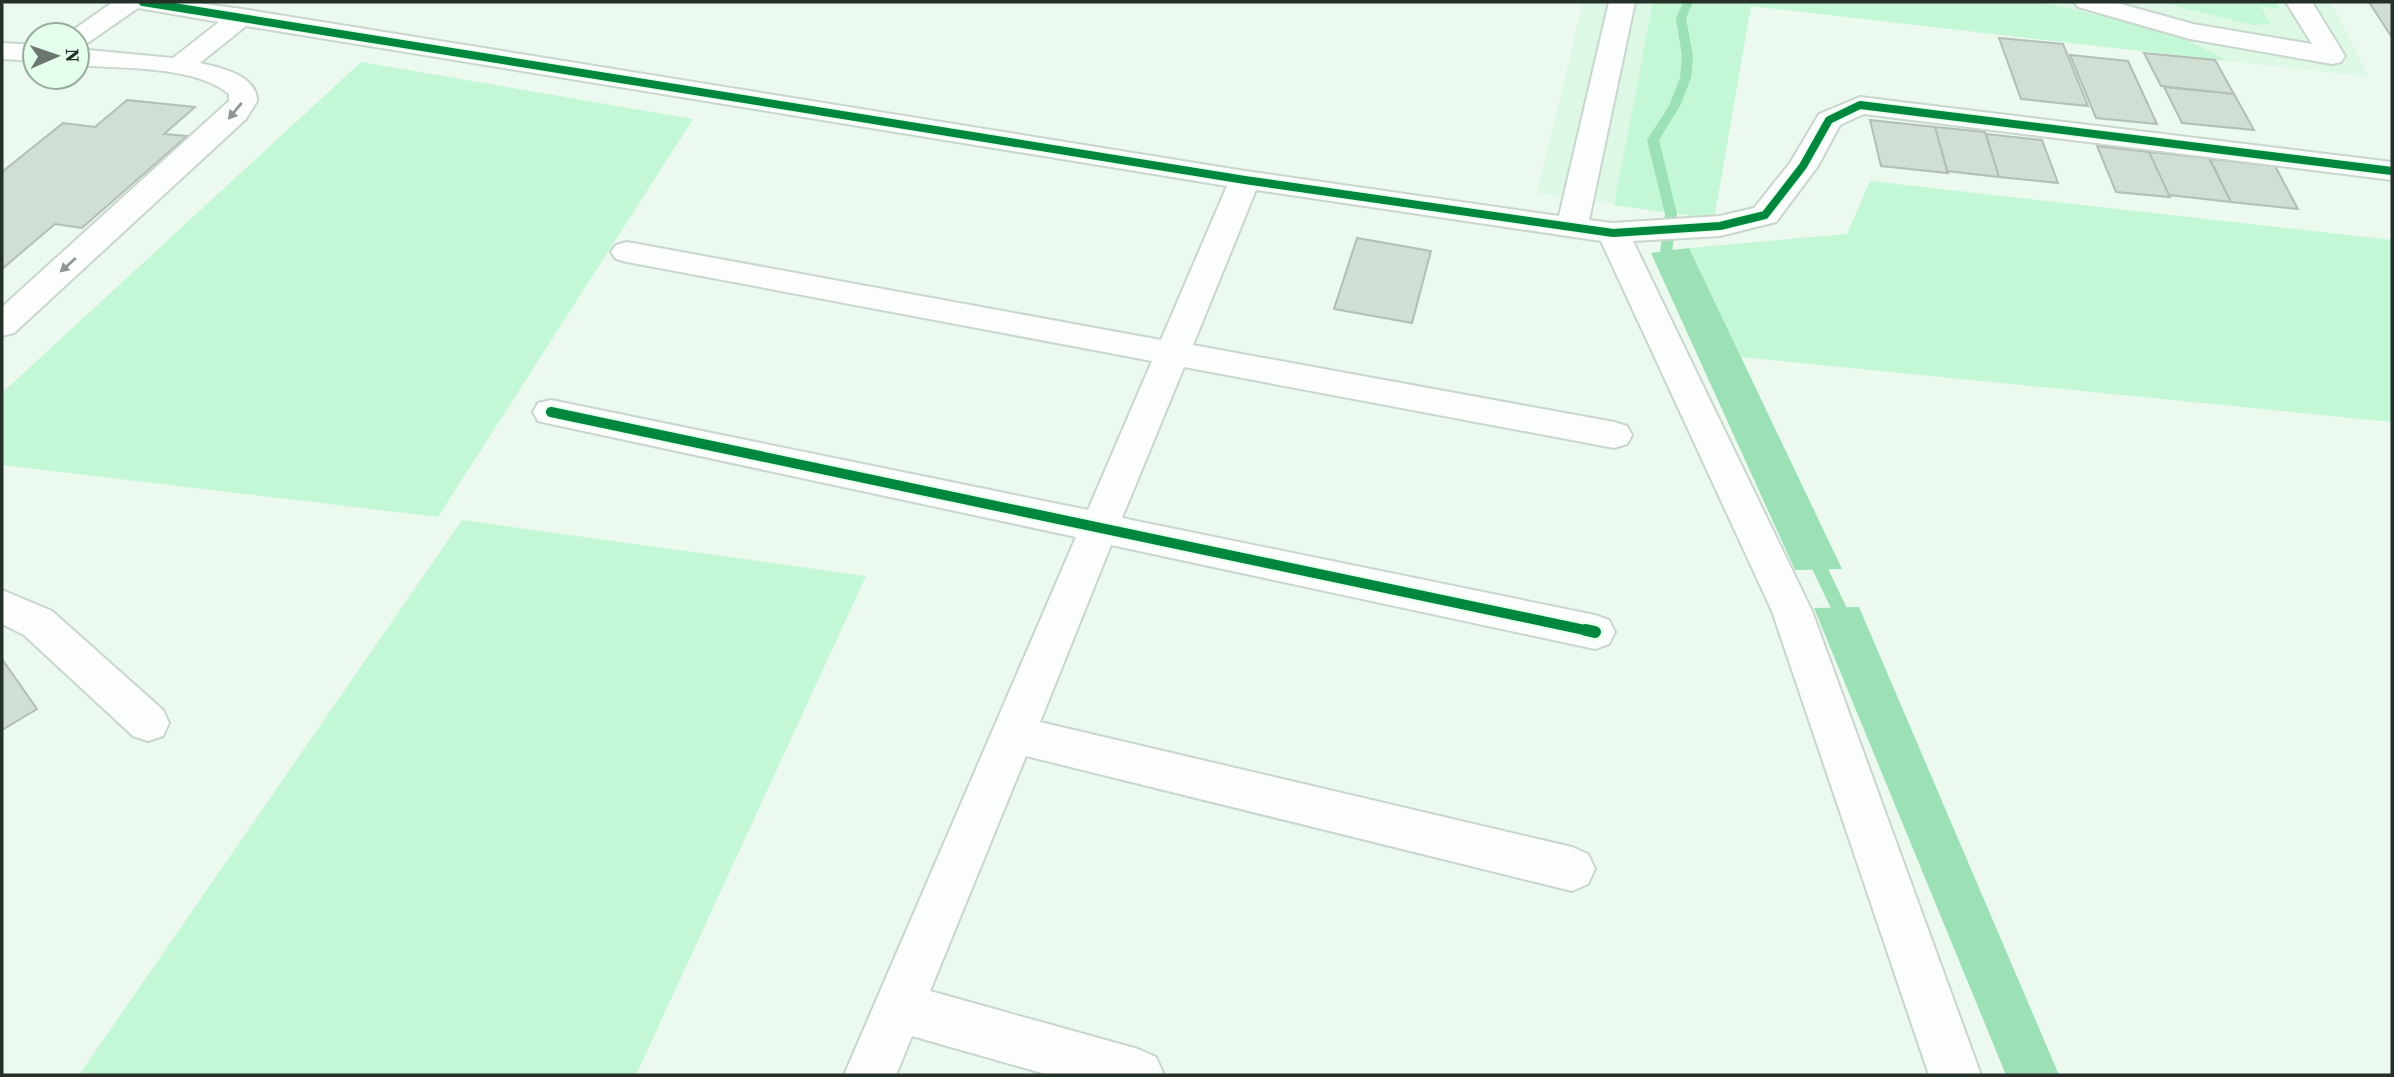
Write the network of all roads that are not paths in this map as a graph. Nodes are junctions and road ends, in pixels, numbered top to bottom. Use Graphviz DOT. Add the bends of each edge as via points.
graph roads {
  1 [pos="130,2"];
  2 [pos="143,2"];
  3 [pos="1622,2"];
  4 [pos="2087,2"];
  5 [pos="2299,2"];
  6 [pos="242,18"];
  7 [pos="91,28"];
  8 [pos="2,51"];
  9 [pos="21,52"];
  10 [pos="91,58"];
  11 [pos="178,67"];
  12 [pos="2392,171"];
  13 [pos="1245,180"];
  14 [pos="1572,228"];
  15 [pos="1644,231"];
  16 [pos="627,252"];
  17 [pos="2,325"];
  18 [pos="1174,354"];
  19 [pos="551,412"];
  20 [pos="1614,435"];
  21 [pos="1101,528"];
  22 [pos="2,607"];
  23 [pos="1595,632"];
  24 [pos="148,723"];
  25 [pos="1013,734"];
  26 [pos="1572,869"];
  27 [pos="898,1007"];
  28 [pos="870,1075"];
  29 [pos="1138,1075"];
  30 [pos="1955,1075"];
  1 -- 7 [label="street"];
  2 -- 6 [label="street"];
  3 -- 14 [label="street"];
  4 -- 5 [label="street" via="2190,31 2332,56"];
  6 -- 11 [label="street"];
  6 -- 13 [label="street"];
  8 -- 9 [label="street"];
  10 -- 11 [label="street"];
  11 -- 17 [label="street, one-way" via="238,85 243,101 236,113"];
  12 -- 15 [label="street" via="1860,105 1829,120 1803,166 1765,215 1720,226"];
  13 -- 14 [label="street"];
  13 -- 18 [label="street"];
  14 -- 15 [label="street"];
  15 -- 30 [label="street" via="1791,611"];
  16 -- 18 [label="street"];
  18 -- 20 [label="street"];
  18 -- 21 [label="street"];
  19 -- 21 [label="street"];
  21 -- 23 [label="street"];
  21 -- 25 [label="street"];
  22 -- 24 [label="street" via="38,624"];
  25 -- 26 [label="street"];
  25 -- 27 [label="street"];
  27 -- 28 [label="street"];
  27 -- 29 [label="street"];
}
